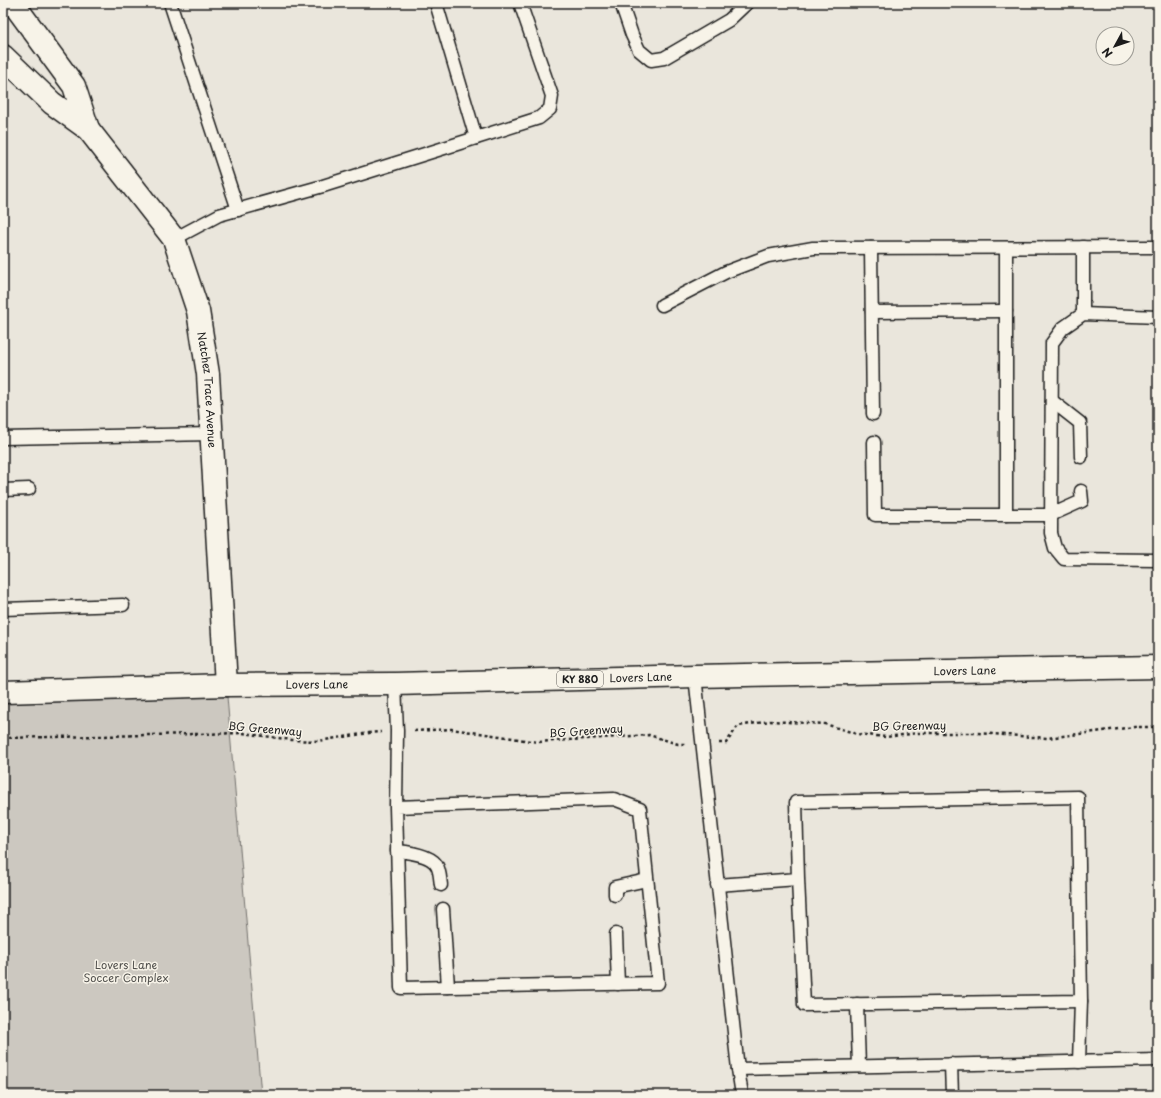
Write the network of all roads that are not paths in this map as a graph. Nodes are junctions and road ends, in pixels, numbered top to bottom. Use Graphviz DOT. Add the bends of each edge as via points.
graph roads {
  1 [pos="13,3"];
  2 [pos="170,3"];
  3 [pos="436,3"];
  4 [pos="520,3"];
  5 [pos="621,3"];
  6 [pos="747,3"];
  7 [pos="3,56"];
  8 [pos="88,129"];
  9 [pos="476,138"];
  10 [pos="238,210"];
  11 [pos="174,239"];
  12 [pos="1083,247"];
  13 [pos="1158,247"];
  14 [pos="871,248"];
  15 [pos="1006,248"];
  16 [pos="662,305"];
  17 [pos="1006,311"];
  18 [pos="872,312"];
  19 [pos="1083,314"];
  20 [pos="1158,317"];
  21 [pos="1052,401"];
  22 [pos="874,414"];
  23 [pos="212,434"];
  24 [pos="3,438"];
  25 [pos="874,442"];
  26 [pos="1081,457"];
  27 [pos="29,489"];
  28 [pos="3,490"];
  29 [pos="1081,491"];
  30 [pos="1006,515"];
  31 [pos="1051,515"];
  32 [pos="1158,560"];
  33 [pos="123,605"];
  34 [pos="3,609"];
  35 [pos="1158,667"];
  36 [pos="695,676"];
  37 [pos="395,684"];
  38 [pos="226,685"];
  39 [pos="3,692"];
  40 [pos="396,807"];
  41 [pos="397,851"];
  42 [pos="798,879"];
  43 [pos="647,880"];
  44 [pos="441,885"];
  45 [pos="717,885"];
  46 [pos="615,895"];
  47 [pos="443,909"];
  48 [pos="616,934"];
  49 [pos="618,984"];
  50 [pos="448,987"];
  51 [pos="1080,1001"];
  52 [pos="857,1004"];
  53 [pos="1158,1060"];
  54 [pos="1079,1062"];
  55 [pos="951,1064"];
  56 [pos="859,1066"];
  57 [pos="738,1069"];
  58 [pos="742,1095"];
  59 [pos="952,1095"];
  1 -- 8 [label="main road, Natchez Trace Avenue" via="74,86"];
  2 -- 10 [label="lane"];
  3 -- 9 [label="lane"];
  4 -- 9 [label="lane" via="552,96 550,109 539,118"];
  5 -- 6 [label="lane" via="639,50 651,60 664,58 729,20"];
  7 -- 8 [label="main road, Natchez Trace Avenue" via="52,103"];
  8 -- 11 [label="main road, Natchez Trace Avenue"];
  9 -- 10 [label="lane"];
  10 -- 11 [label="lane" via="219,215"];
  11 -- 23 [label="main road, Natchez Trace Avenue" via="198,311 208,374"];
  12 -- 13 [label="lane"];
  12 -- 15 [label="lane"];
  12 -- 19 [label="lane"];
  14 -- 15 [label="lane"];
  14 -- 16 [label="lane" via="813,248 768,256 726,272"];
  14 -- 18 [label="lane"];
  15 -- 17 [label="lane"];
  17 -- 18 [label="lane"];
  17 -- 30 [label="lane"];
  18 -- 22 [label="lane"];
  19 -- 20 [label="lane"];
  19 -- 21 [label="lane" via="1063,328 1052,343"];
  21 -- 26 [label="lane" via="1080,423"];
  21 -- 31 [label="lane"];
  23 -- 24 [label="lane"];
  23 -- 38 [label="main road, Natchez Trace Avenue"];
  25 -- 30 [label="lane" via="875,515"];
  27 -- 28 [label="lane"];
  29 -- 31 [label="lane" via="1082,500"];
  30 -- 31 [label="lane"];
  31 -- 32 [label="lane" via="1050,533 1055,548 1064,559"];
  33 -- 34 [label="lane"];
  35 -- 36 [label="main road, Lovers Lane / KY 880"];
  36 -- 37 [label="main road, Lovers Lane / KY 880"];
  36 -- 45 [label="lane"];
  37 -- 38 [label="main road, Lovers Lane / KY 880"];
  37 -- 40 [label="lane" via="398,731"];
  38 -- 39 [label="main road, Lovers Lane / KY 880"];
  40 -- 41 [label="lane"];
  40 -- 43 [label="lane" via="614,799 640,809"];
  41 -- 44 [label="lane" via="419,854 429,859 437,866"];
  41 -- 50 [label="lane" via="400,988"];
  42 -- 45 [label="lane"];
  42 -- 51 [label="lane" via="796,802 1078,797"];
  42 -- 52 [label="lane" via="804,1005"];
  43 -- 46 [label="lane" via="615,887"];
  43 -- 49 [label="lane" via="658,983"];
  45 -- 57 [label="lane"];
  47 -- 50 [label="lane"];
  48 -- 49 [label="lane"];
  49 -- 50 [label="lane"];
  51 -- 52 [label="lane"];
  51 -- 54 [label="lane"];
  52 -- 56 [label="lane"];
  53 -- 54 [label="lane"];
  54 -- 55 [label="lane"];
  55 -- 56 [label="lane"];
  55 -- 59 [label="lane"];
  56 -- 57 [label="lane"];
  57 -- 58 [label="lane"];
}
